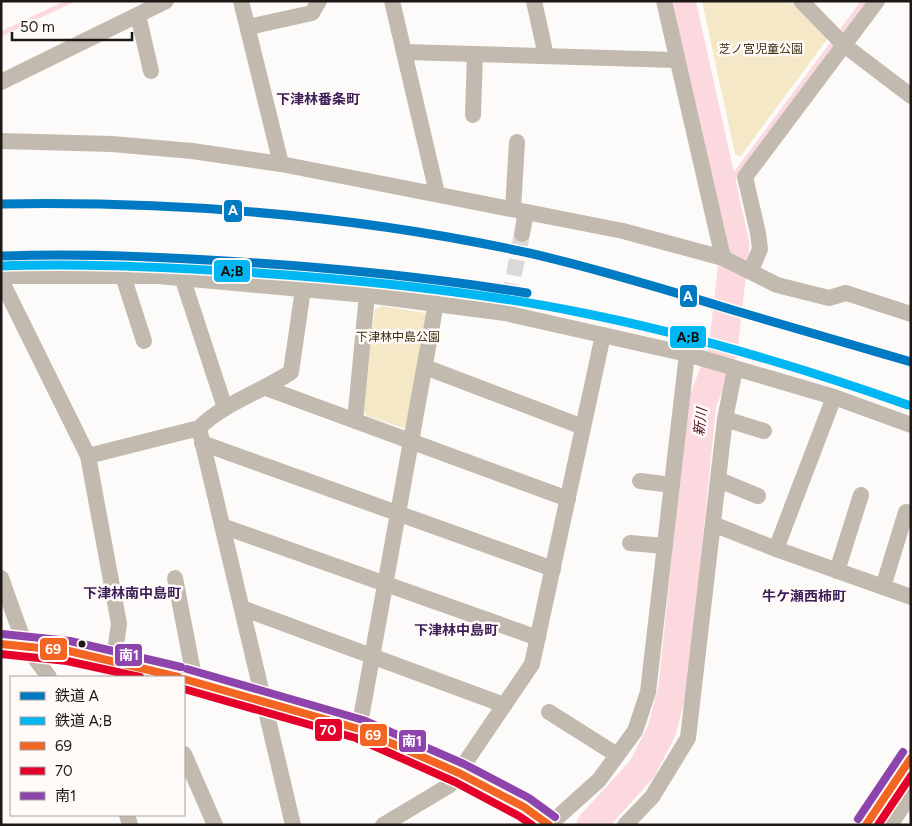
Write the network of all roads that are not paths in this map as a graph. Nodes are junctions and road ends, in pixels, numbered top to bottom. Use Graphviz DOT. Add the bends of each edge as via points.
graph roads {
  1 [pos="166,1"];
  2 [pos="241,1"];
  3 [pos="319,1"];
  4 [pos="392,1"];
  5 [pos="534,1"];
  6 [pos="664,1"];
  7 [pos="800,1"];
  8 [pos="877,1"];
  9 [pos="138,16"];
  10 [pos="248,28"];
  11 [pos="844,45"];
  12 [pos="404,52"];
  13 [pos="474,54"];
  14 [pos="546,56"];
  15 [pos="676,60"];
  16 [pos="151,71"];
  17 [pos="1,82"];
  18 [pos="911,96"];
  19 [pos="473,115"];
  20 [pos="1,141"];
  21 [pos="517,142"];
  22 [pos="281,164"];
  23 [pos="437,193"];
  24 [pos="519,210"];
  25 [pos="522,234"];
  26 [pos="723,258"];
  27 [pos="751,270"];
  28 [pos="1,276"];
  29 [pos="123,276"];
  30 [pos="1,280"];
  31 [pos="183,280"];
  32 [pos="303,289"];
  33 [pos="366,295"];
  34 [pos="436,303"];
  35 [pos="911,314"];
  36 [pos="603,335"];
  37 [pos="144,341"];
  38 [pos="687,354"];
  39 [pos="425,367"];
  40 [pos="735,369"];
  41 [pos="266,388"];
  42 [pos="834,397"];
  43 [pos="226,408"];
  44 [pos="725,419"];
  45 [pos="355,421"];
  46 [pos="911,425"];
  47 [pos="583,427"];
  48 [pos="764,431"];
  49 [pos="201,436"];
  50 [pos="411,442"];
  51 [pos="88,456"];
  52 [pos="719,480"];
  53 [pos="640,481"];
  54 [pos="672,485"];
  55 [pos="861,495"];
  56 [pos="758,496"];
  57 [pos="568,499"];
  58 [pos="906,512"];
  59 [pos="398,513"];
  60 [pos="713,524"];
  61 [pos="222,526"];
  62 [pos="630,543"];
  63 [pos="666,546"];
  64 [pos="776,549"];
  65 [pos="553,569"];
  66 [pos="837,571"];
  67 [pos="1,578"];
  68 [pos="175,578"];
  69 [pos="386,584"];
  70 [pos="883,587"];
  71 [pos="911,597"];
  72 [pos="242,608"];
  73 [pos="538,638"];
  74 [pos="1,644"];
  75 [pos="25,645"];
  76 [pos="373,656"];
  77 [pos="114,659"];
  78 [pos="48,676"];
  79 [pos="174,676"];
  80 [pos="189,680"];
  81 [pos="263,700"];
  82 [pos="504,705"];
  83 [pos="549,712"];
  84 [pos="359,729"];
  85 [pos="617,755"];
  86 [pos="185,756"];
  87 [pos="911,758"];
  88 [pos="459,773"];
  89 [pos="909,801"];
  90 [pos="216,825"];
  91 [pos="293,825"];
  92 [pos="383,825"];
  93 [pos="549,825"];
  94 [pos="625,825"];
  95 [pos="866,825"];
  96 [pos="890,825"];
  1 -- 9 [label="street"];
  2 -- 10 [label="street"];
  3 -- 10 [label="street" via="312,13"];
  4 -- 12 [label="street"];
  5 -- 14 [label="street"];
  6 -- 15 [label="street"];
  7 -- 11 [label="street"];
  8 -- 11 [label="street"];
  9 -- 16 [label="street"];
  9 -- 17 [label="street"];
  10 -- 22 [label="street"];
  11 -- 18 [label="street"];
  11 -- 27 [label="street" via="744,177 760,249"];
  12 -- 13 [label="street"];
  12 -- 23 [label="street"];
  13 -- 14 [label="street"];
  13 -- 19 [label="street"];
  14 -- 15 [label="street"];
  15 -- 26 [label="street"];
  20 -- 22 [label="street" via="165,148"];
  21 -- 24 [label="street"];
  22 -- 23 [label="street"];
  23 -- 24 [label="street"];
  24 -- 25 [label="street"];
  24 -- 26 [label="street" via="623,231"];
  26 -- 27 [label="street"];
  27 -- 35 [label="street" via="777,285 829,298 846,293"];
  28 -- 29 [label="street"];
  29 -- 31 [label="street"];
  29 -- 37 [label="street"];
  30 -- 51 [label="street"];
  31 -- 32 [label="street"];
  31 -- 43 [label="street"];
  32 -- 33 [label="street"];
  32 -- 41 [label="street" via="291,372"];
  33 -- 34 [label="street"];
  33 -- 45 [label="street"];
  34 -- 36 [label="street" via="507,306"];
  34 -- 39 [label="street"];
  36 -- 38 [label="street"];
  36 -- 47 [label="street"];
  38 -- 40 [label="street"];
  38 -- 54 [label="street"];
  39 -- 47 [label="street"];
  39 -- 50 [label="street"];
  40 -- 42 [label="street"];
  40 -- 44 [label="street"];
  41 -- 43 [label="street"];
  41 -- 45 [label="street"];
  42 -- 46 [label="street"];
  42 -- 64 [label="street"];
  43 -- 49 [label="street" via="209,418"];
  44 -- 48 [label="street"];
  44 -- 52 [label="street"];
  45 -- 50 [label="street"];
  47 -- 57 [label="street"];
  49 -- 51 [label="street"];
  49 -- 59 [label="street"];
  49 -- 61 [label="street"];
  50 -- 57 [label="street"];
  50 -- 59 [label="street"];
  51 -- 77 [label="street" via="120,624"];
  52 -- 56 [label="street"];
  52 -- 60 [label="street"];
  53 -- 54 [label="street"];
  54 -- 63 [label="street"];
  55 -- 66 [label="street"];
  57 -- 65 [label="street"];
  58 -- 70 [label="street"];
  59 -- 65 [label="street"];
  59 -- 69 [label="street"];
  60 -- 64 [label="street"];
  60 -- 94 [label="street" via="688,738 652,797"];
  61 -- 69 [label="street"];
  61 -- 72 [label="street"];
  62 -- 63 [label="street"];
  63 -- 85 [label="street" via="648,692 636,731"];
  64 -- 66 [label="street"];
  65 -- 73 [label="street"];
  66 -- 70 [label="street"];
  67 -- 75 [label="street"];
  68 -- 80 [label="street"];
  69 -- 73 [label="street"];
  69 -- 76 [label="street"];
  70 -- 71 [label="street"];
  72 -- 76 [label="street"];
  72 -- 81 [label="street"];
  73 -- 82 [label="street" via="532,664"];
  74 -- 75 [label="street"];
  75 -- 77 [label="street"];
  75 -- 78 [label="street"];
  76 -- 82 [label="street"];
  76 -- 84 [label="street"];
  77 -- 79 [label="street"];
  80 -- 81 [label="street"];
  81 -- 84 [label="street"];
  81 -- 91 [label="street"];
  82 -- 88 [label="street"];
  83 -- 85 [label="street"];
  84 -- 88 [label="street"];
  85 -- 93 [label="street" via="599,780"];
  86 -- 90 [label="street"];
  87 -- 95 [label="street"];
  88 -- 92 [label="street" via="450,785"];
  88 -- 93 [label="street" via="524,807"];
  89 -- 96 [label="street"];
}
